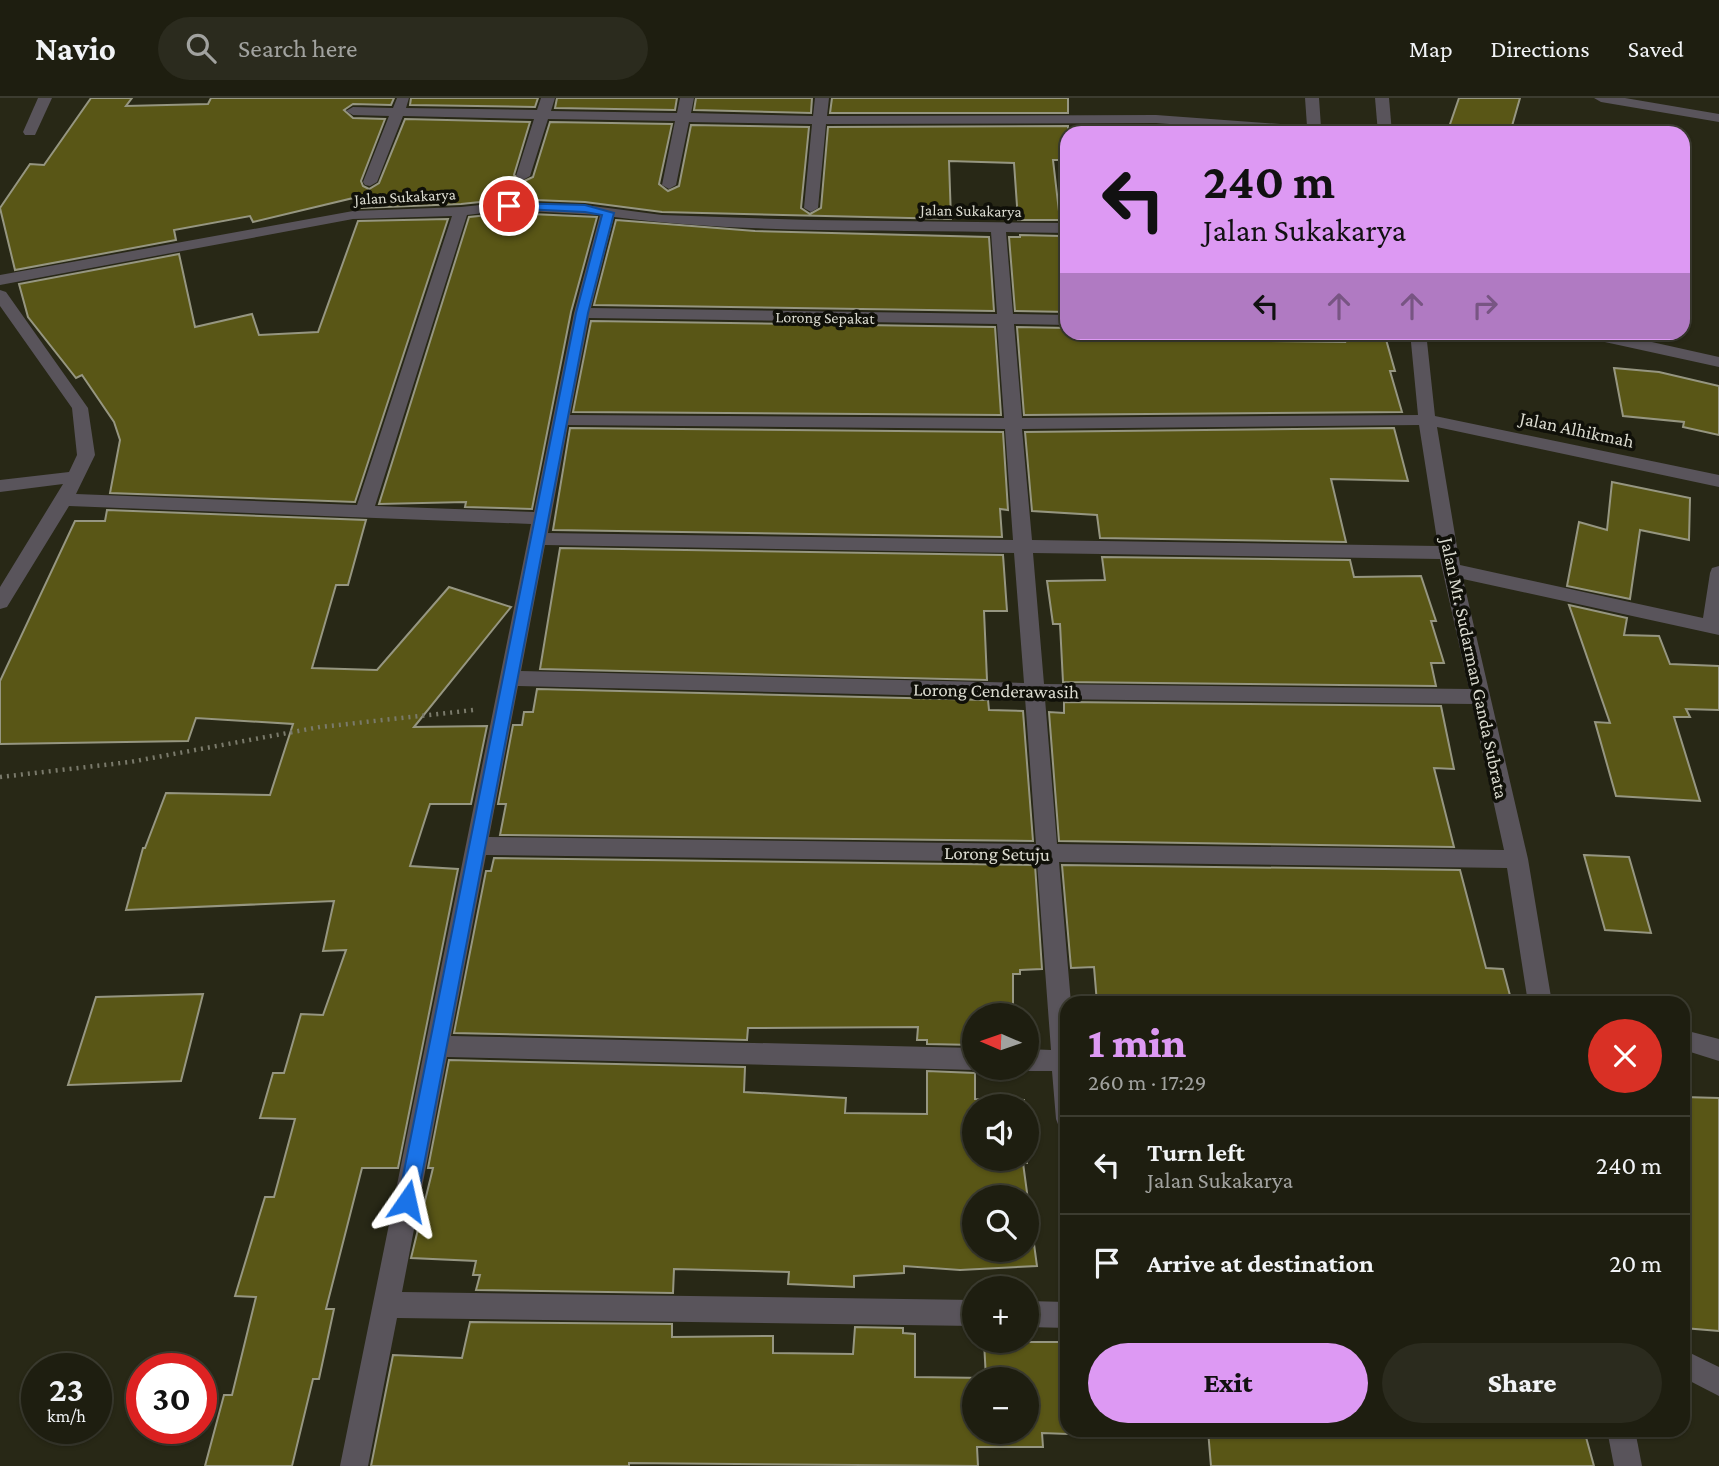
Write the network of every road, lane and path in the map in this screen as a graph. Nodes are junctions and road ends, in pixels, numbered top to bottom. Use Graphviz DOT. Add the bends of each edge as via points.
graph roads {
  1 [pos="45,98"];
  2 [pos="548,98"];
  3 [pos="687,98"];
  4 [pos="822,98"];
  5 [pos="1312,98"];
  6 [pos="1382,98"];
  7 [pos="1601,98"];
  8 [pos="401,105"];
  9 [pos="354,111"];
  10 [pos="543,114"];
  11 [pos="683,117"];
  12 [pos="1719,118"];
  13 [pos="820,120"];
  14 [pos="1158,120"];
  15 [pos="1243,126"];
  16 [pos="1313,126"];
  17 [pos="1384,126"];
  18 [pos="30,132"];
  19 [pos="523,176"];
  20 [pos="370,182"];
  21 [pos="669,185"];
  22 [pos="811,208"];
  23 [pos="461,211"];
  24 [pos="608,213"];
  25 [pos="998,228"];
  26 [pos="1060,229"];
  27 [pos="0,280"];
  28 [pos="0,295"];
  29 [pos="582,313"];
  30 [pos="1006,320"];
  31 [pos="1060,320"];
  32 [pos="1419,340"];
  33 [pos="1620,340"];
  34 [pos="1719,362"];
  35 [pos="1427,419"];
  36 [pos="561,420"];
  37 [pos="1014,424"];
  38 [pos="77,477"];
  39 [pos="1719,481"];
  40 [pos="0,486"];
  41 [pos="64,500"];
  42 [pos="364,511"];
  43 [pos="540,528"];
  44 [pos="1023,547"];
  45 [pos="1450,561"];
  46 [pos="1719,573"];
  47 [pos="0,602"];
  48 [pos="1715,627"];
  49 [pos="510,678"];
  50 [pos="1035,691"];
  51 [pos="1482,697"];
  52 [pos="505,707"];
  53 [pos="0,777"];
  54 [pos="477,846"];
  55 [pos="1047,854"];
  56 [pos="1517,859"];
  57 [pos="1545,996"];
  58 [pos="1060,1004"];
  59 [pos="1690,1042"];
  60 [pos="438,1046"];
  61 [pos="1719,1050"];
  62 [pos="962,1059"];
  63 [pos="1040,1060"];
  64 [pos="1060,1061"];
  65 [pos="387,1305"];
  66 [pos="962,1313"];
  67 [pos="1039,1314"];
  68 [pos="1060,1315"];
  69 [pos="1690,1367"];
  70 [pos="1719,1382"];
  71 [pos="1622,1437"];
  72 [pos="354,1466"];
  73 [pos="1628,1466"];
  1 -- 18 [label="street"];
  2 -- 10 [label="street"];
  3 -- 11 [label="street"];
  4 -- 13 [label="street"];
  5 -- 16 [label="street"];
  6 -- 17 [label="street"];
  7 -- 12 [label="street"];
  8 -- 9 [label="street"];
  8 -- 10 [label="street"];
  8 -- 20 [label="street"];
  10 -- 11 [label="street"];
  10 -- 19 [label="street"];
  11 -- 13 [label="street"];
  11 -- 21 [label="street"];
  13 -- 14 [label="street"];
  13 -- 22 [label="street"];
  14 -- 15 [label="street"];
  23 -- 24 [label="street, Jalan Sukakarya" via="509,206"];
  23 -- 27 [label="street, Jalan Sukakarya" via="353,215"];
  23 -- 42 [label="street"];
  24 -- 25 [label="street, Jalan Sukakarya" via="809,225"];
  24 -- 29 [label="street"];
  25 -- 26 [label="street, Jalan Sukakarya"];
  25 -- 30 [label="street"];
  28 -- 38 [label="street" via="80,408 86,455"];
  29 -- 30 [label="street, Lorong Sepakat"];
  29 -- 36 [label="street"];
  30 -- 31 [label="street, Lorong Sepakat"];
  30 -- 37 [label="street"];
  32 -- 35 [label="street, Jalan Mr. Sudarman Ganda Subrata"];
  33 -- 34 [label="street"];
  35 -- 37 [label="street, Jalan Alhikmah"];
  35 -- 39 [label="street, Jalan Alhikmah"];
  35 -- 45 [label="street, Jalan Mr. Sudarman Ganda Subrata"];
  36 -- 37 [label="street, Jalan Alhikmah"];
  36 -- 43 [label="street"];
  37 -- 44 [label="street"];
  38 -- 40 [label="street"];
  38 -- 41 [label="street"];
  41 -- 42 [label="street"];
  41 -- 47 [label="street"];
  42 -- 43 [label="street"];
  43 -- 44 [label="street"];
  43 -- 49 [label="street"];
  44 -- 45 [label="street"];
  44 -- 50 [label="street"];
  45 -- 48 [label="street"];
  45 -- 51 [label="street, Jalan Mr. Sudarman Ganda Subrata"];
  46 -- 48 [label="street"];
  49 -- 50 [label="street, Lorong Cenderawasih"];
  49 -- 52 [label="street"];
  50 -- 51 [label="street, Lorong Cenderawasih"];
  50 -- 55 [label="street"];
  51 -- 56 [label="street, Jalan Mr. Sudarman Ganda Subrata"];
  52 -- 53 [label="path" via="320,726 130,762"];
  52 -- 54 [label="street"];
  54 -- 55 [label="street, Lorong Setuju"];
  54 -- 60 [label="street"];
  55 -- 56 [label="street, Lorong Setuju"];
  55 -- 58 [label="street"];
  56 -- 57 [label="street, Jalan Mr. Sudarman Ganda Subrata"];
  59 -- 61 [label="street"];
  60 -- 62 [label="street"];
  60 -- 65 [label="street"];
  63 -- 64 [label="street"];
  65 -- 66 [label="street"];
  65 -- 72 [label="street"];
  67 -- 68 [label="street"];
  69 -- 70 [label="street"];
  71 -- 73 [label="street"];
}
